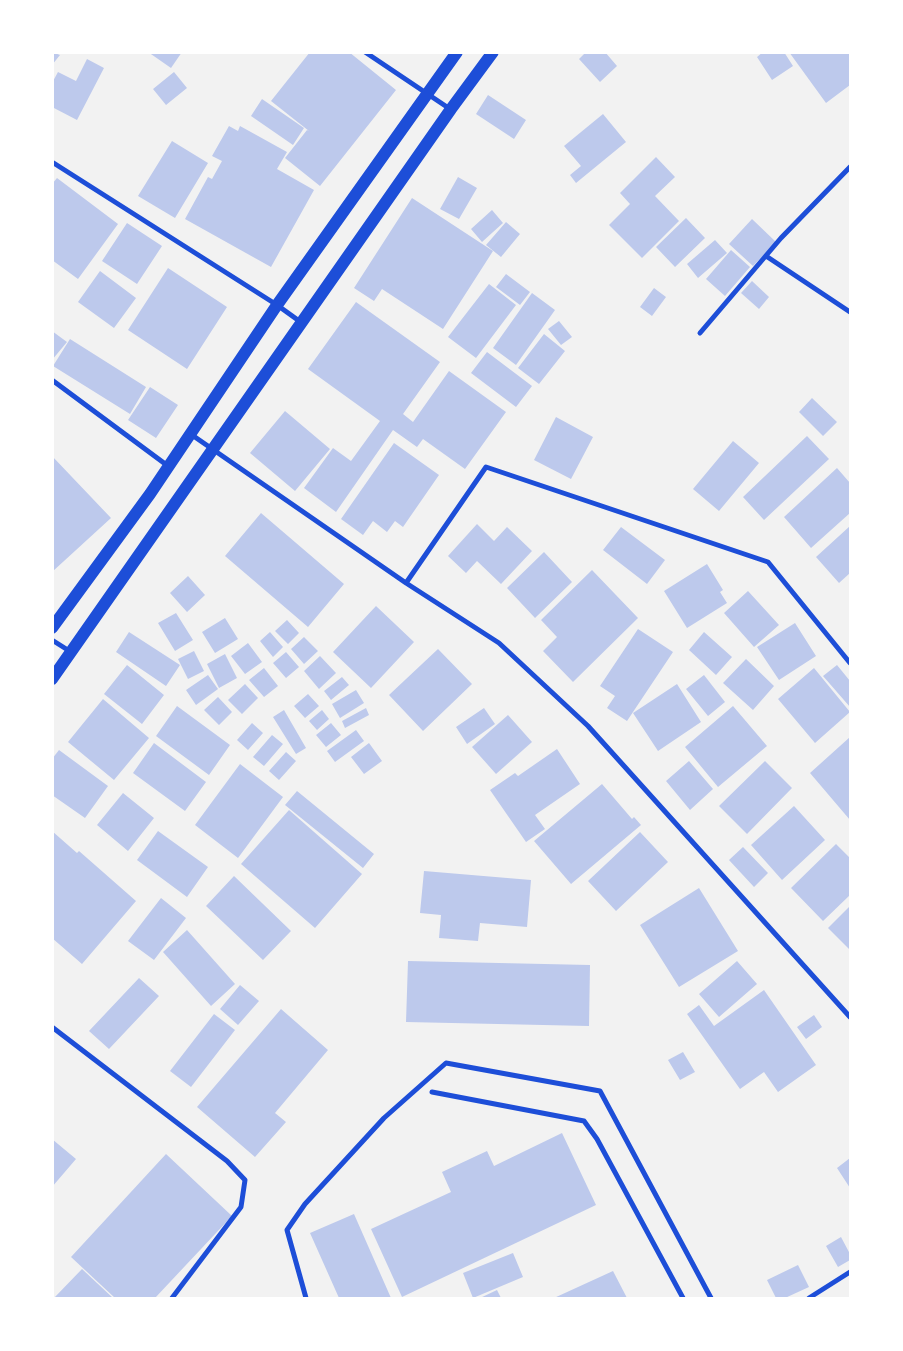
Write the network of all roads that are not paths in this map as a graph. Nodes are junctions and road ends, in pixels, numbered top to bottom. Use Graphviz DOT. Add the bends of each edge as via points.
graph roads {
  1 [pos="365,52"];
  2 [pos="457,52"];
  3 [pos="493,52"];
  4 [pos="428,94"];
  5 [pos="451,109"];
  6 [pos="52,162"];
  7 [pos="850,167"];
  8 [pos="766,256"];
  9 [pos="277,305"];
  10 [pos="850,312"];
  11 [pos="303,323"];
  12 [pos="700,333"];
  13 [pos="52,380"];
  14 [pos="190,434"];
  15 [pos="214,450"];
  16 [pos="169,466"];
  17 [pos="406,583"];
  18 [pos="52,628"];
  19 [pos="52,640"];
  20 [pos="72,653"];
  21 [pos="850,663"];
  22 [pos="52,679"];
  23 [pos="850,1017"];
  24 [pos="52,1027"];
  25 [pos="432,1092"];
  26 [pos="850,1272"];
  27 [pos="172,1298"];
  28 [pos="306,1298"];
  29 [pos="683,1298"];
  30 [pos="711,1298"];
  31 [pos="809,1298"];
  1 -- 4 [label="street"];
  2 -- 4 [label="main road"];
  3 -- 5 [label="main road"];
  4 -- 5 [label="street"];
  4 -- 9 [label="main road"];
  5 -- 11 [label="main road"];
  6 -- 9 [label="street"];
  7 -- 8 [label="street"];
  8 -- 10 [label="street"];
  8 -- 12 [label="street"];
  9 -- 11 [label="street"];
  9 -- 14 [label="main road"];
  11 -- 15 [label="main road"];
  13 -- 16 [label="street"];
  14 -- 15 [label="street"];
  14 -- 16 [label="main road"];
  15 -- 17 [label="street"];
  15 -- 20 [label="main road"];
  16 -- 18 [label="main road"];
  17 -- 21 [label="street" via="486,467 768,562"];
  17 -- 23 [label="street" via="499,643 588,726"];
  19 -- 20 [label="street"];
  20 -- 22 [label="main road"];
  24 -- 27 [label="street" via="227,1161 245,1180 241,1206"];
  25 -- 29 [label="street" via="584,1121"];
  26 -- 31 [label="street"];
  28 -- 30 [label="street" via="287,1230 305,1204 384,1118 446,1063 600,1091"];
}
